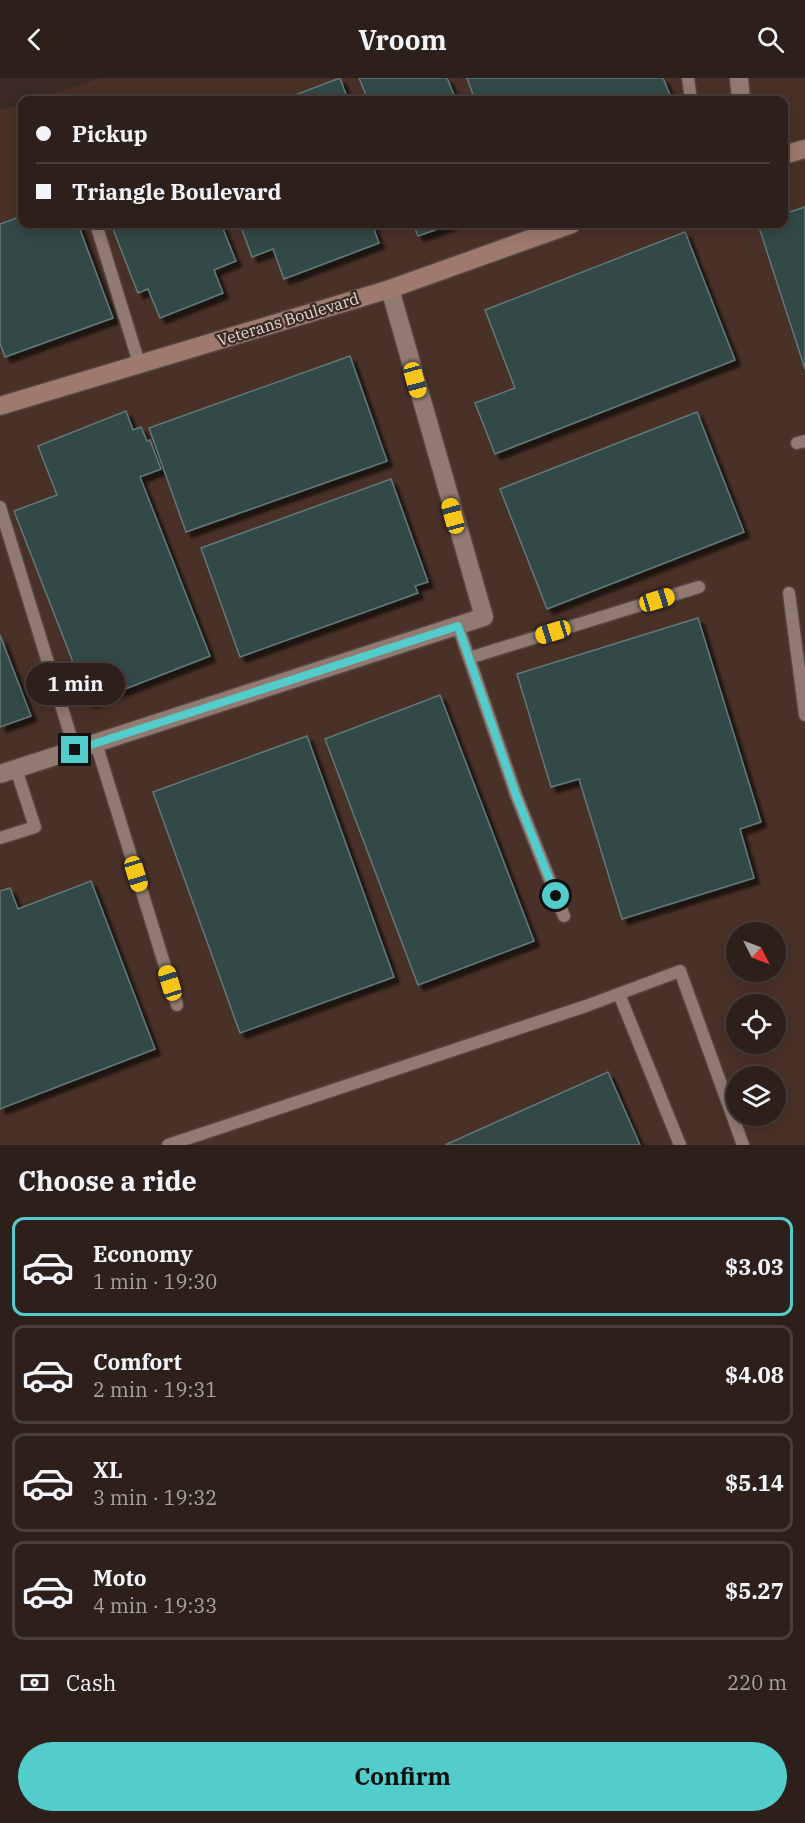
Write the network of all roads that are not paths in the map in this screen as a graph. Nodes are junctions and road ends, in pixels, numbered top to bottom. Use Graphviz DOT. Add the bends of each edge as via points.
graph roads {
  1 [pos="688,78"];
  2 [pos="739,78"];
  3 [pos="690,96"];
  4 [pos="741,96"];
  5 [pos="805,149"];
  6 [pos="788,154"];
  7 [pos="97,228"];
  8 [pos="561,228"];
  9 [pos="390,289"];
  10 [pos="139,363"];
  11 [pos="0,405"];
  12 [pos="0,507"];
  13 [pos="699,587"];
  14 [pos="789,593"];
  15 [pos="458,626"];
  16 [pos="469,658"];
  17 [pos="805,715"];
  18 [pos="96,743"];
  19 [pos="75,750"];
  20 [pos="8,771"];
  21 [pos="0,838"];
  22 [pos="564,916"];
  23 [pos="619,994"];
  24 [pos="177,1005"];
  25 [pos="168,1145"];
  26 [pos="680,1145"];
  27 [pos="742,1145"];
  1 -- 3 [label="lane"];
  2 -- 4 [label="street"];
  5 -- 6 [label="street"];
  7 -- 10 [label="lane"];
  8 -- 9 [label="street, Veterans Boulevard"];
  9 -- 10 [label="street, Veterans Boulevard"];
  9 -- 15 [label="street" via="484,617"];
  10 -- 11 [label="street, Veterans Boulevard"];
  12 -- 19 [label="lane"];
  13 -- 16 [label="lane"];
  14 -- 17 [label="lane"];
  15 -- 16 [label="lane"];
  15 -- 18 [label="street"];
  16 -- 22 [label="lane" via="516,795"];
  18 -- 19 [label="street"];
  18 -- 24 [label="lane"];
  19 -- 20 [label="street"];
  20 -- 21 [label="lane" via="34,827"];
  23 -- 25 [label="lane"];
  23 -- 26 [label="lane"];
  23 -- 27 [label="lane" via="680,971"];
}
